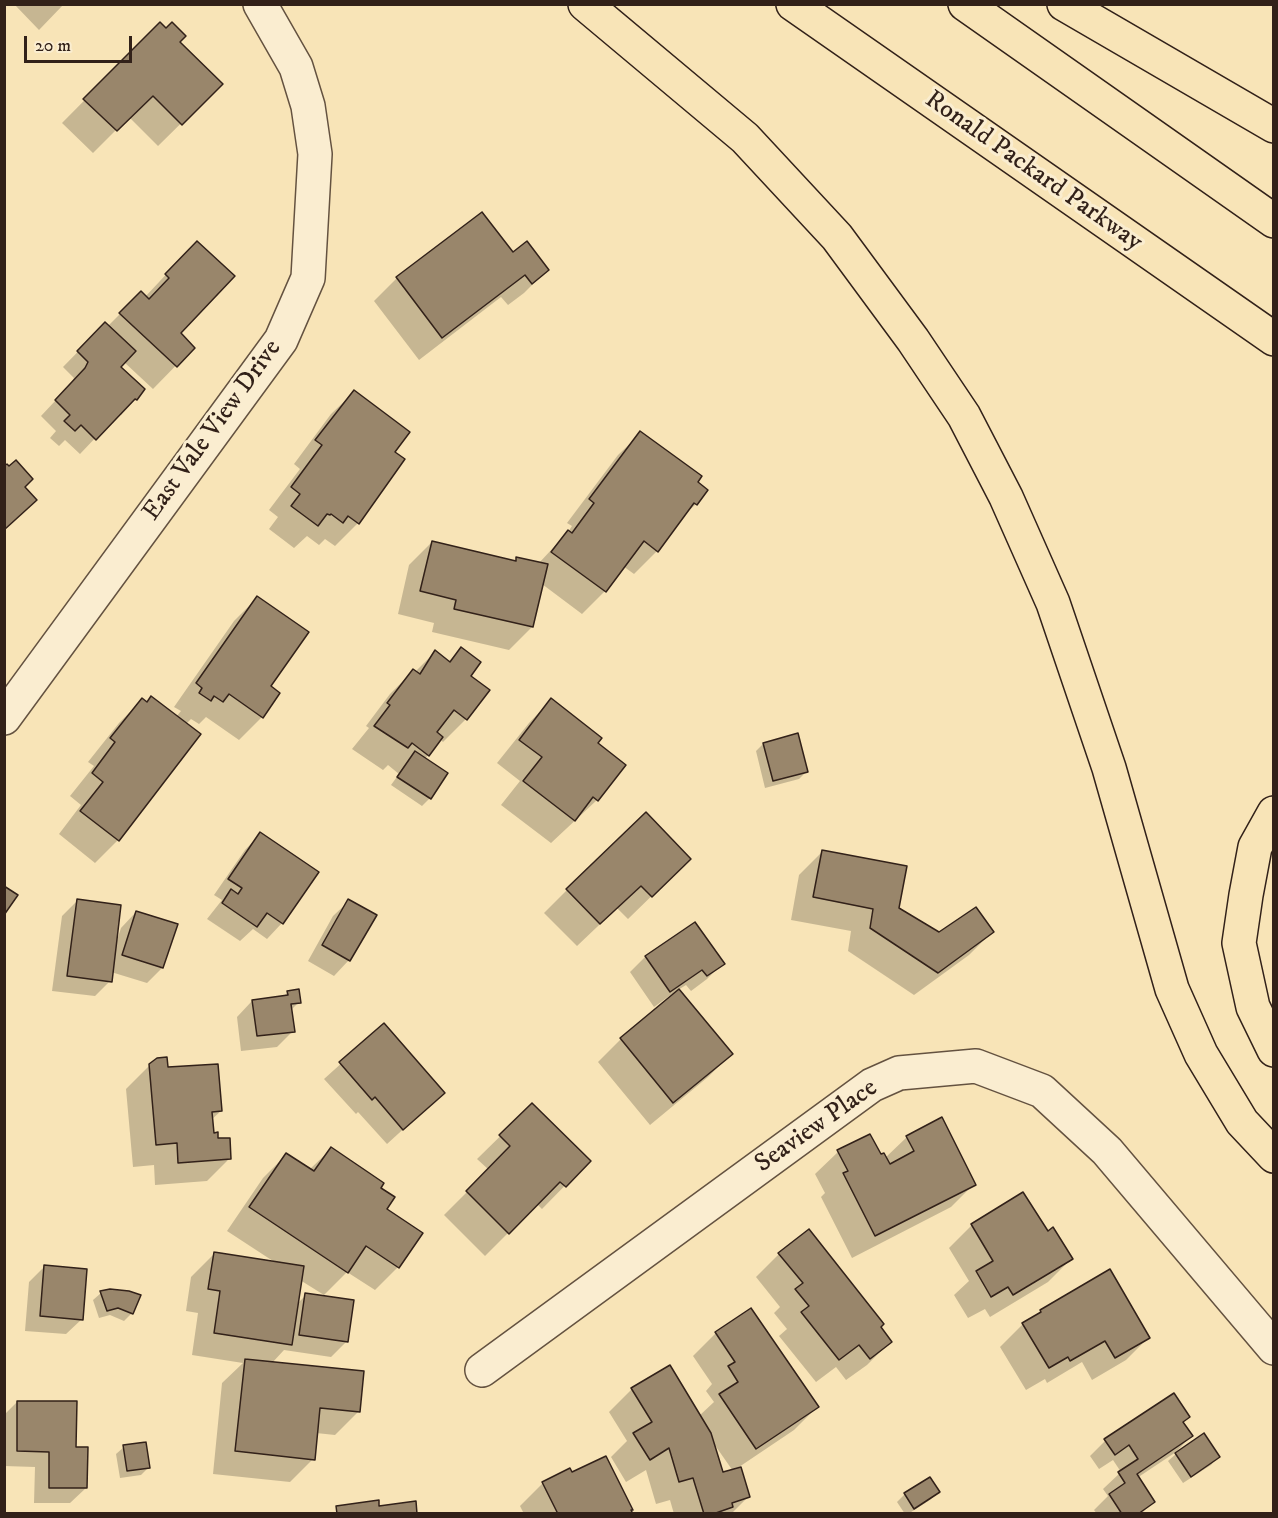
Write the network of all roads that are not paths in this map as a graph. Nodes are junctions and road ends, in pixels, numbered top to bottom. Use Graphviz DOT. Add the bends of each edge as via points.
graph roads {
  1 [pos="260,4"];
  2 [pos="585,4"];
  3 [pos="793,4"];
  4 [pos="964,4"];
  5 [pos="1064,4"];
  6 [pos="1274,126"];
  7 [pos="1274,221"];
  8 [pos="1274,339"];
  9 [pos="4,718"];
  10 [pos="1274,813"];
  11 [pos="1274,1050"];
  12 [pos="1274,1156"];
  13 [pos="1274,1348"];
  14 [pos="482,1370"];
  1 -- 9 [label="street, East Vale View Drive" via="296,67 308,106 315,154 308,278 281,340"];
  2 -- 12 [label="highway" via="745,138 837,237 964,416 1006,497 1053,603 1109,768 1172,989 1201,1054 1242,1122"];
  3 -- 8 [label="highway, Ronald Packard Parkway"];
  4 -- 7 [label="highway"];
  5 -- 6 [label="highway"];
  10 -- 11 [label="highway" via="1255,847 1239,943 1253,1007"];
  13 -- 14 [label="street, Seaview Place" via="1107,1151 1042,1091 976,1066 899,1073 872,1085"];
}
